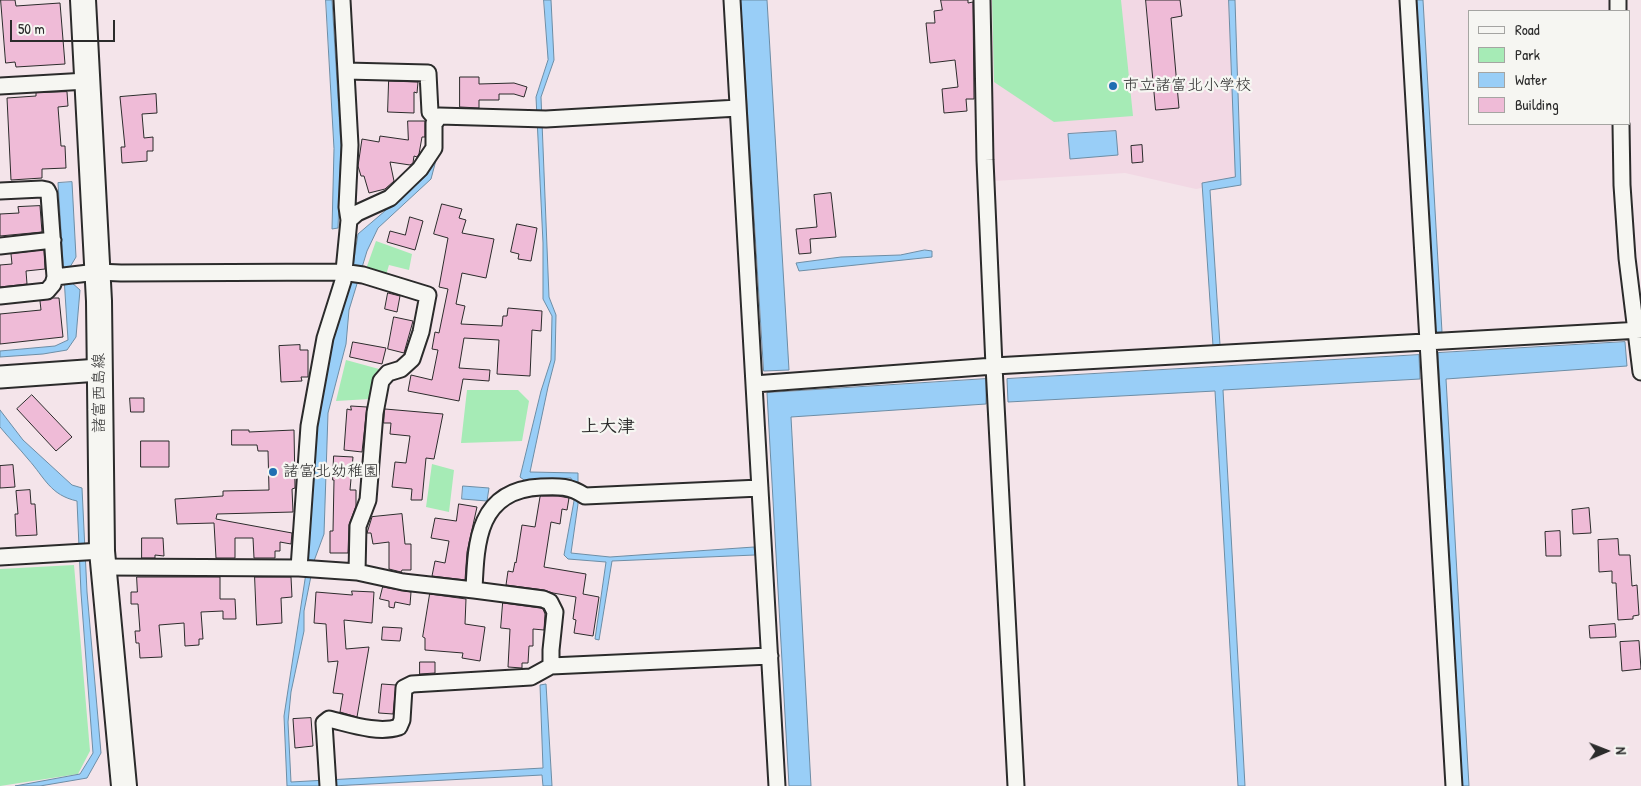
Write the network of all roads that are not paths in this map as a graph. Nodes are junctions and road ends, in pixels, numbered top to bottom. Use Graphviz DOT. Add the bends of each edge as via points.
graph roads {
  1 [pos="83,0"];
  2 [pos="342,0"];
  3 [pos="732,0"];
  4 [pos="982,0"];
  5 [pos="1408,0"];
  6 [pos="346,71"];
  7 [pos="87,80"];
  8 [pos="0,86"];
  9 [pos="738,108"];
  10 [pos="437,120"];
  11 [pos="1621,125"];
  12 [pos="0,191"];
  13 [pos="349,220"];
  14 [pos="52,240"];
  15 [pos="0,246"];
  16 [pos="87,273"];
  17 [pos="352,273"];
  18 [pos="55,277"];
  19 [pos="0,296"];
  20 [pos="1638,330"];
  21 [pos="1429,342"];
  22 [pos="994,366"];
  23 [pos="99,370"];
  24 [pos="1641,372"];
  25 [pos="0,377"];
  26 [pos="754,384"];
  27 [pos="760,488"];
  28 [pos="92,556"];
  29 [pos="0,557"];
  30 [pos="306,568"];
  31 [pos="357,572"];
  32 [pos="474,590"];
  33 [pos="770,656"];
  34 [pos="551,666"];
  35 [pos="328,782"];
  36 [pos="124,786"];
  37 [pos="777,786"];
  38 [pos="1016,786"];
  39 [pos="1454,786"];
  1 -- 7 [label="main road, 諸富西島線"];
  2 -- 6 [label="street"];
  3 -- 9 [label="street"];
  4 -- 22 [label="street"];
  5 -- 21 [label="street"];
  6 -- 10 [label="street" via="428,73 430,112"];
  6 -- 13 [label="street" via="350,145"];
  7 -- 8 [label="street"];
  7 -- 16 [label="main road, 諸富西島線"];
  9 -- 10 [label="street" via="540,119 439,116"];
  9 -- 26 [label="street"];
  10 -- 13 [label="street" via="434,123 434,148 420,169 390,198 356,213"];
  11 -- 20 [label="street" via="1627,258"];
  12 -- 14 [label="street" via="46,190 49,194"];
  13 -- 17 [label="street"];
  14 -- 15 [label="street"];
  14 -- 18 [label="street"];
  16 -- 17 [label="street"];
  16 -- 18 [label="street"];
  16 -- 23 [label="main road, 諸富西島線"];
  17 -- 30 [label="street" via="343,281 325,338 310,426"];
  17 -- 31 [label="street" via="428,295 412,359 401,370 388,373 381,381 368,500 358,526"];
  18 -- 19 [label="street" via="47,292"];
  20 -- 21 [label="street"];
  20 -- 24 [label="street"];
  21 -- 22 [label="street"];
  21 -- 39 [label="street"];
  22 -- 26 [label="street"];
  22 -- 38 [label="street"];
  23 -- 25 [label="street"];
  23 -- 28 [label="main road, 諸富西島線"];
  26 -- 27 [label="street"];
  27 -- 32 [label="street" via="585,496 575,490 530,487 492,506 482,524 476,548"];
  27 -- 33 [label="street"];
  28 -- 29 [label="street"];
  28 -- 30 [label="street"];
  28 -- 36 [label="main road, 諸富西島線"];
  30 -- 31 [label="street"];
  31 -- 32 [label="street" via="403,582"];
  32 -- 34 [label="street" via="550,602 555,612"];
  33 -- 34 [label="street"];
  33 -- 37 [label="street"];
  34 -- 35 [label="street" via="531,677 412,684 404,688 402,720 399,727 392,730 329,719 324,723"];
}
